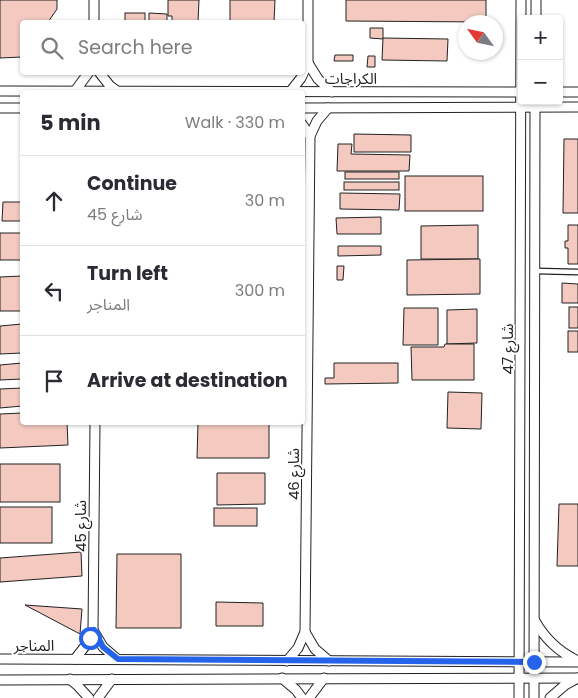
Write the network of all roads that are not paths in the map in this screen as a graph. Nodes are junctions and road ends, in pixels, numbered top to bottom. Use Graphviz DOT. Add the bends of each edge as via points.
graph roads {
  1 [pos="94,0"];
  2 [pos="308,0"];
  3 [pos="520,0"];
  4 [pos="536,0"];
  5 [pos="536,15"];
  6 [pos="94,20"];
  7 [pos="521,60"];
  8 [pos="308,63"];
  9 [pos="305,69"];
  10 [pos="87,75"];
  11 [pos="101,75"];
  12 [pos="302,75"];
  13 [pos="76,90"];
  14 [pos="116,90"];
  15 [pos="292,90"];
  16 [pos="0,91"];
  17 [pos="20,91"];
  18 [pos="305,92"];
  19 [pos="332,92"];
  20 [pos="518,92"];
  21 [pos="563,92"];
  22 [pos="578,92"];
  23 [pos="530,105"];
  24 [pos="535,105"];
  25 [pos="549,105"];
  26 [pos="520,107"];
  27 [pos="578,107"];
  28 [pos="0,108"];
  29 [pos="20,108"];
  30 [pos="305,108"];
  31 [pos="328,108"];
  32 [pos="305,128"];
  33 [pos="310,136"];
  34 [pos="536,271"];
  35 [pos="578,272"];
  36 [pos="94,425"];
  37 [pos="534,619"];
  38 [pos="94,630"];
  39 [pos="306,632"];
  40 [pos="0,659"];
  41 [pos="75,659"];
  42 [pos="118,659"];
  43 [pos="287,661"];
  44 [pos="330,661"];
  45 [pos="578,661"];
  46 [pos="520,662"];
  47 [pos="534,662"];
  48 [pos="520,677"];
  49 [pos="534,677"];
  50 [pos="281,678"];
  51 [pos="324,678"];
  52 [pos="578,678"];
  53 [pos="70,679"];
  54 [pos="112,679"];
  55 [pos="0,680"];
  56 [pos="89,698"];
  57 [pos="98,698"];
  58 [pos="302,698"];
  59 [pos="309,698"];
  60 [pos="520,698"];
  61 [pos="534,698"];
  62 [pos="550,698"];
  1 -- 6 [label="street"];
  2 -- 8 [label="street"];
  3 -- 7 [label="street, شارع 47"];
  4 -- 5 [label="street"];
  8 -- 9 [label="street"];
  8 -- 19 [label="street"];
  10 -- 13 [label="street"];
  11 -- 14 [label="street"];
  12 -- 15 [label="street"];
  16 -- 17 [label="street, الكراجات"];
  18 -- 19 [label="street, الكراجات"];
  19 -- 20 [label="street, الكراجات"];
  21 -- 22 [label="street"];
  23 -- 26 [label="street, الكراجات"];
  24 -- 34 [label="street, شارع 47"];
  25 -- 27 [label="street, الكراجات"];
  26 -- 31 [label="street, الكراجات"];
  26 -- 46 [label="street, شارع 47"];
  28 -- 29 [label="street"];
  30 -- 31 [label="street, الكراجات"];
  31 -- 33 [label="street, شارع 46"];
  32 -- 33 [label="street"];
  33 -- 39 [label="street, شارع 46"];
  34 -- 35 [label="lane"];
  34 -- 37 [label="street, شارع 47"];
  36 -- 38 [label="street, شارع 45"];
  37 -- 45 [label="street" via="553,645"];
  37 -- 47 [label="street, شارع 47"];
  38 -- 41 [label="street"];
  38 -- 42 [label="street" via="103,647"];
  39 -- 43 [label="street, شارع 46"];
  39 -- 44 [label="street" via="315,649"];
  40 -- 41 [label="street, المناجر"];
  41 -- 42 [label="street, المناجر"];
  42 -- 43 [label="street, المناجر"];
  43 -- 44 [label="street, المناجر"];
  44 -- 46 [label="street, المناجر"];
  45 -- 47 [label="street, المناجر"];
  46 -- 47 [label="street, المناجر"];
  46 -- 48 [label="street, شارع 47"];
  47 -- 49 [label="street, شارع 47"];
  48 -- 49 [label="street"];
  48 -- 51 [label="street"];
  48 -- 60 [label="street, شارع 47"];
  49 -- 52 [label="street"];
  49 -- 61 [label="street, شارع 47"];
  50 -- 51 [label="street"];
  50 -- 54 [label="street"];
  50 -- 58 [label="street"];
  51 -- 59 [label="street"];
  52 -- 62 [label="street"];
  53 -- 54 [label="street"];
  53 -- 55 [label="street"];
  53 -- 56 [label="street"];
  54 -- 57 [label="street"];
}
